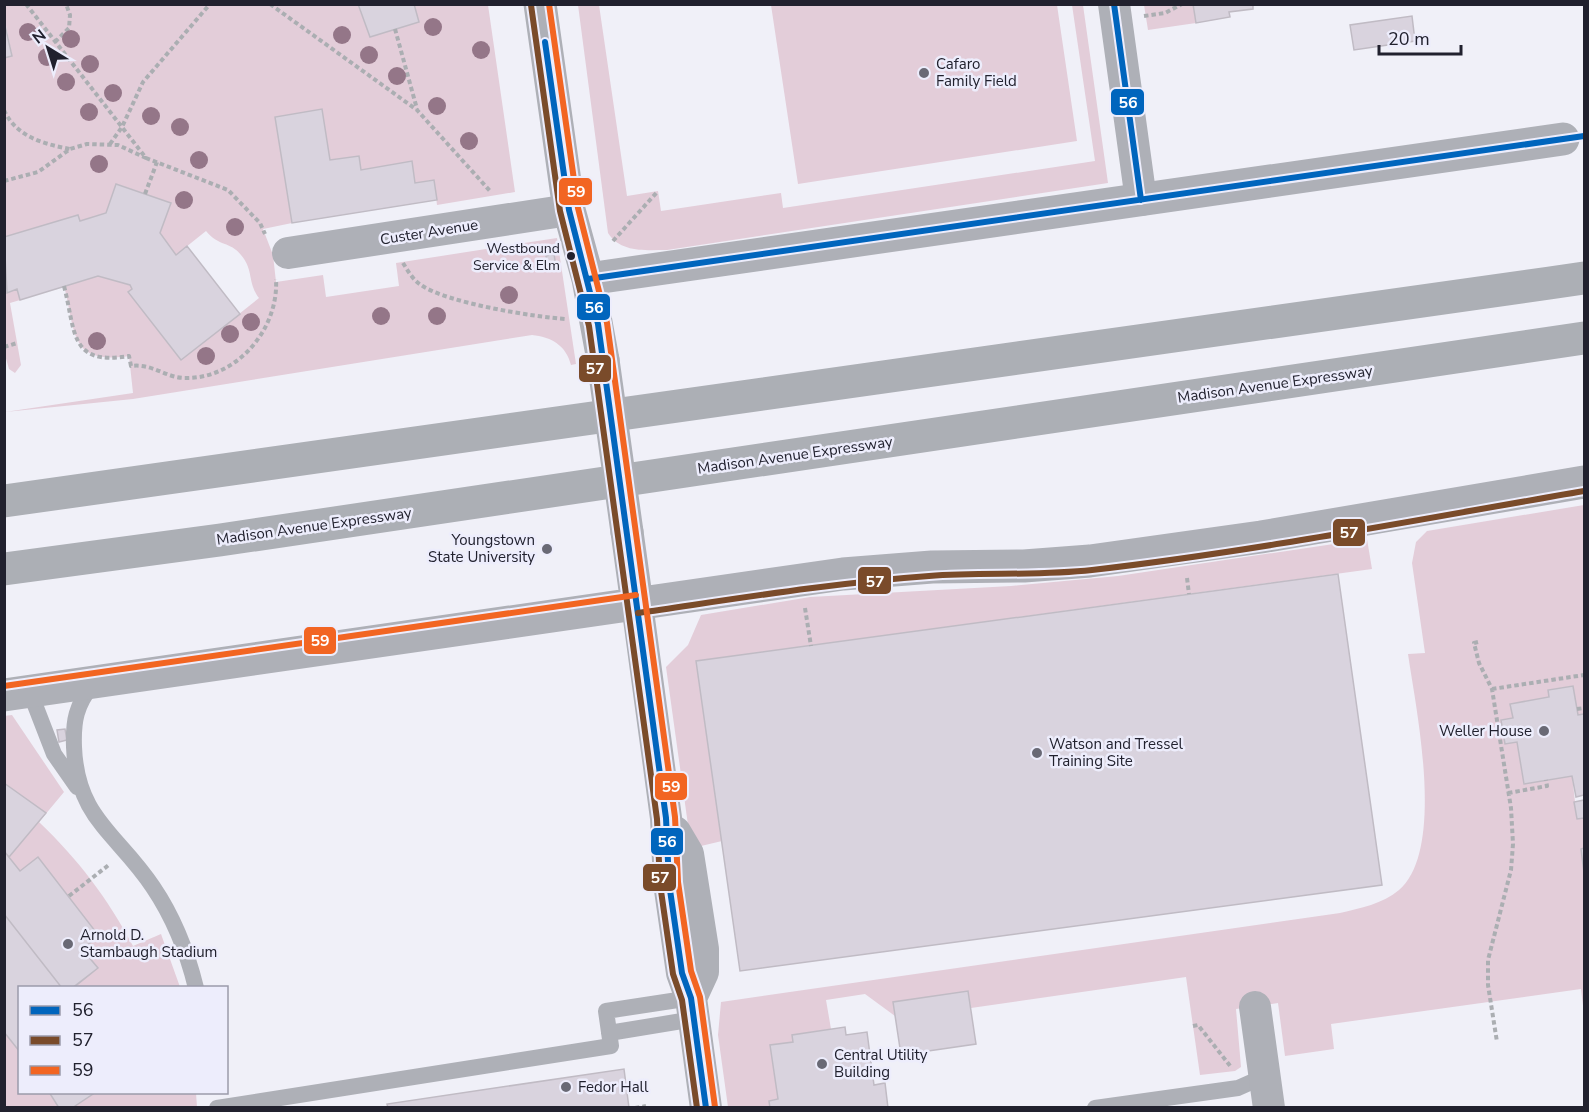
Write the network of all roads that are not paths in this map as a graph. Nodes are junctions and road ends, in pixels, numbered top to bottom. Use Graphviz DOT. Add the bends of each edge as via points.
graph roads {
  1 [pos="540,4"];
  2 [pos="1125,11"];
  3 [pos="1563,139"];
  4 [pos="1141,200"];
  5 [pos="569,210"];
  6 [pos="277,256"];
  7 [pos="1584,278"];
  8 [pos="588,279"];
  9 [pos="1584,338"];
  10 [pos="1584,482"];
  11 [pos="4,501"];
  12 [pos="4,569"];
  13 [pos="637,604"];
  14 [pos="94,683"];
  15 [pos="17,694"];
  16 [pos="80,790"];
  17 [pos="196,986"];
  18 [pos="1255,1007"];
  19 [pos="692,1009"];
  20 [pos="609,1033"];
  21 [pos="1252,1082"];
  22 [pos="217,1107"];
  23 [pos="706,1107"];
  24 [pos="1095,1107"];
  25 [pos="1269,1107"];
  1 -- 5 [label="street"];
  2 -- 4 [label="street"];
  3 -- 4 [label="street"];
  4 -- 8 [label="street"];
  5 -- 6 [label="street, Custer Avenue"];
  5 -- 8 [label="street"];
  7 -- 11 [label="highway"];
  8 -- 13 [label="street, bridge"];
  9 -- 12 [label="highway, Madison Avenue Expressway"];
  10 -- 13 [label="street" via="1262,537 1090,561 843,574"];
  13 -- 14 [label="street"];
  13 -- 19 [label="street" via="666,818 688,854 703,949 703,972"];
  14 -- 15 [label="street"];
  14 -- 16 [label="lane" via="74,718"];
  15 -- 16 [label="lane"];
  16 -- 17 [label="lane" via="168,911"];
  18 -- 21 [label="street"];
  19 -- 20 [label="lane"];
  19 -- 20 [label="lane" via="606,1011"];
  19 -- 23 [label="street"];
  20 -- 22 [label="lane" via="611,1046"];
  21 -- 24 [label="lane"];
  21 -- 25 [label="street"];
}
